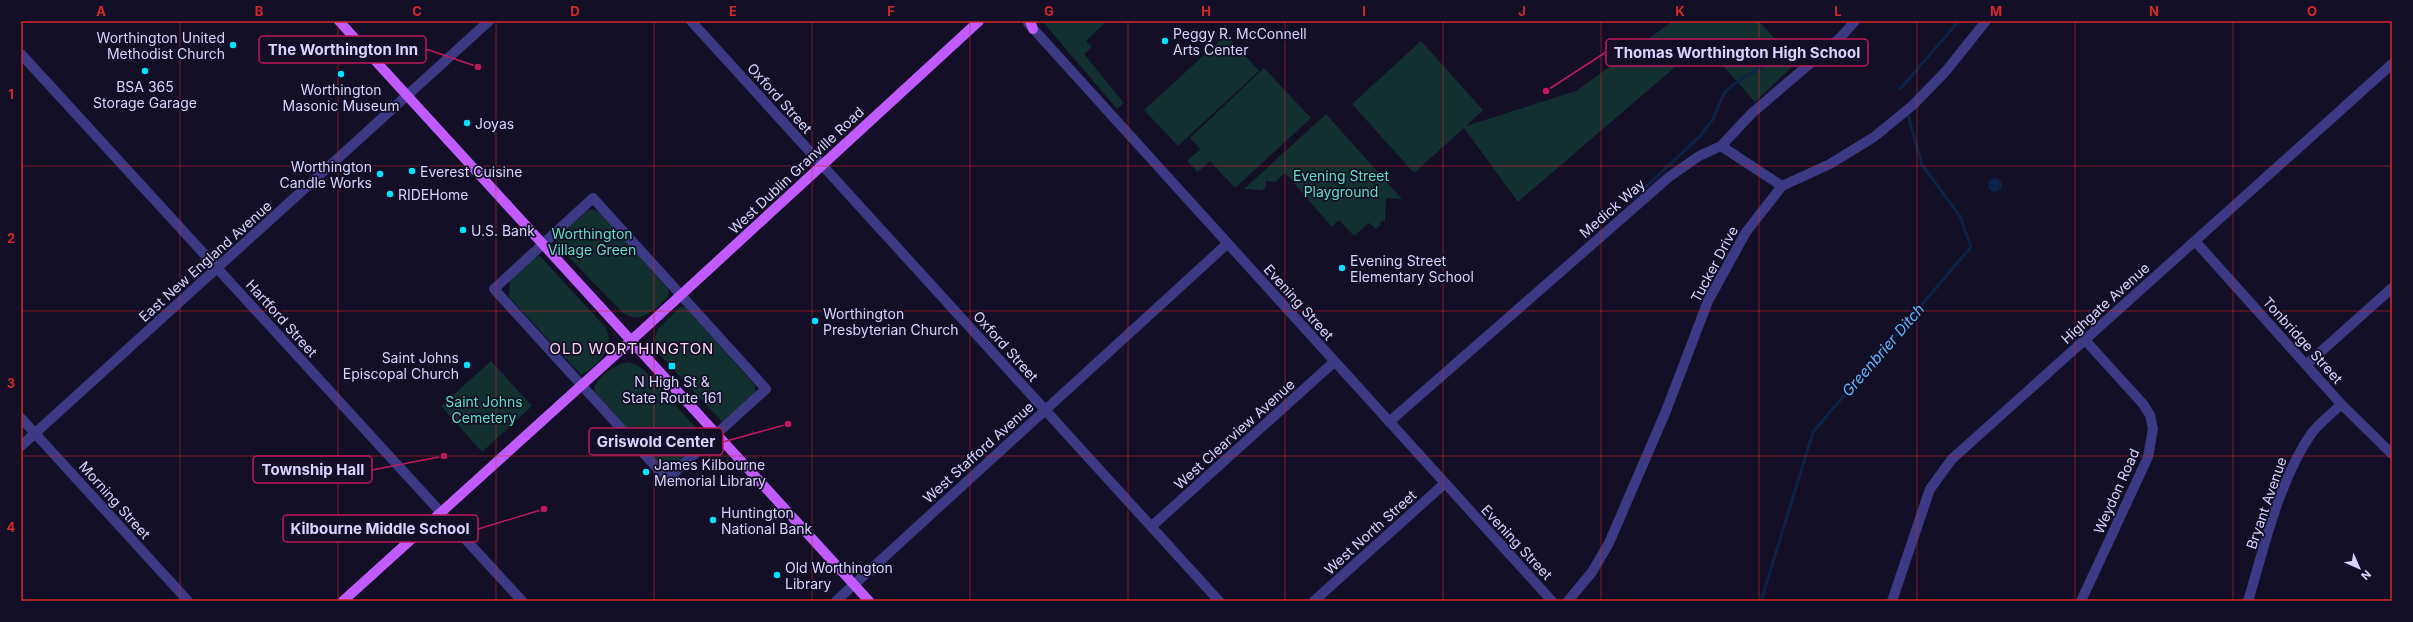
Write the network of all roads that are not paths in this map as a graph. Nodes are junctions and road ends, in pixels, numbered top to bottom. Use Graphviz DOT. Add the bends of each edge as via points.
graph roads {
  1 [pos="339,21"];
  2 [pos="489,21"];
  3 [pos="691,21"];
  4 [pos="979,21"];
  5 [pos="1026,21"];
  6 [pos="1855,21"];
  7 [pos="1986,21"];
  8 [pos="1031,25"];
  9 [pos="21,54"];
  10 [pos="2392,64"];
  11 [pos="407,95"];
  12 [pos="1721,146"];
  13 [pos="822,165"];
  14 [pos="1782,186"];
  15 [pos="2195,241"];
  16 [pos="543,244"];
  17 [pos="1227,244"];
  18 [pos="217,268"];
  19 [pos="2392,288"];
  20 [pos="681,295"];
  21 [pos="632,340"];
  22 [pos="2085,340"];
  23 [pos="1334,362"];
  24 [pos="2307,364"];
  25 [pos="582,385"];
  26 [pos="2341,404"];
  27 [pos="1045,409"];
  28 [pos="21,418"];
  29 [pos="1389,422"];
  30 [pos="35,434"];
  31 [pos="717,434"];
  32 [pos="21,446"];
  33 [pos="2392,454"];
  34 [pos="1444,484"];
  35 [pos="441,513"];
  36 [pos="1152,526"];
  37 [pos="854,585"];
  38 [pos="188,601"];
  39 [pos="343,601"];
  40 [pos="522,601"];
  41 [pos="836,601"];
  42 [pos="869,601"];
  43 [pos="1220,601"];
  44 [pos="1314,601"];
  45 [pos="1552,601"];
  46 [pos="1568,601"];
  47 [pos="1892,601"];
  48 [pos="2081,601"];
  49 [pos="2248,601"];
  1 -- 11 [label="main road"];
  2 -- 11 [label="street, East New England Avenue"];
  3 -- 13 [label="street, Oxford Street"];
  4 -- 13 [label="main road, West Dublin Granville Road"];
  5 -- 8 [label="street, Evening Street"];
  6 -- 12 [label="street, Medick Way" via="1840,38 1752,113"];
  7 -- 14 [label="street, Tucker Drive" via="1946,71 1913,105 1874,137 1830,164"];
  8 -- 17 [label="street, Evening Street"];
  9 -- 18 [label="street, Hartford Street"];
  10 -- 15 [label="street, Highgate Avenue"];
  11 -- 16 [label="main road"];
  11 -- 18 [label="street, East New England Avenue"];
  12 -- 14 [label="street"];
  12 -- 29 [label="street, Medick Way" via="1699,156 1669,177"];
  13 -- 20 [label="main road, West Dublin Granville Road"];
  13 -- 27 [label="street, Oxford Street"];
  14 -- 46 [label="street, Tucker Drive" via="1746,232 1708,301 1628,503 1592,572"];
  15 -- 22 [label="street, Highgate Avenue"];
  15 -- 24 [label="street, Tonbridge Street"];
  16 -- 20 [label="street" via="593,198"];
  16 -- 21 [label="main road"];
  16 -- 25 [label="street" via="494,289"];
  17 -- 23 [label="street, Evening Street"];
  17 -- 27 [label="street, West Stafford Avenue"];
  18 -- 30 [label="street, East New England Avenue"];
  18 -- 35 [label="street, Hartford Street"];
  19 -- 24 [label="street"];
  20 -- 21 [label="main road, West Dublin Granville Road"];
  20 -- 31 [label="street" via="766,389"];
  21 -- 25 [label="main road, West Dublin Granville Road"];
  21 -- 31 [label="main road"];
  22 -- 47 [label="street, Highgate Avenue" via="1962,449 1940,473 1924,504"];
  22 -- 48 [label="street, Weydon Road" via="2142,404 2150,415 2153,429 2148,457"];
  23 -- 29 [label="street, Evening Street"];
  23 -- 36 [label="street, West Clearview Avenue"];
  24 -- 26 [label="street, Tonbridge Street"];
  25 -- 31 [label="street" via="667,479"];
  25 -- 35 [label="main road, West Dublin Granville Road"];
  26 -- 33 [label="street, Tonbridge Street"];
  26 -- 49 [label="street, Bryant Avenue" via="2312,433 2295,459"];
  27 -- 36 [label="street, Oxford Street"];
  27 -- 37 [label="street, West Stafford Avenue"];
  28 -- 30 [label="street, Morning Street"];
  29 -- 34 [label="street, Evening Street"];
  30 -- 32 [label="street, East New England Avenue"];
  30 -- 38 [label="street, Morning Street"];
  31 -- 37 [label="main road"];
  34 -- 44 [label="street, West North Street"];
  34 -- 45 [label="street, Evening Street"];
  35 -- 39 [label="main road, West Dublin Granville Road"];
  35 -- 40 [label="street, Hartford Street"];
  36 -- 43 [label="street, Oxford Street"];
  37 -- 41 [label="street, West Stafford Avenue"];
  37 -- 42 [label="main road"];
}
